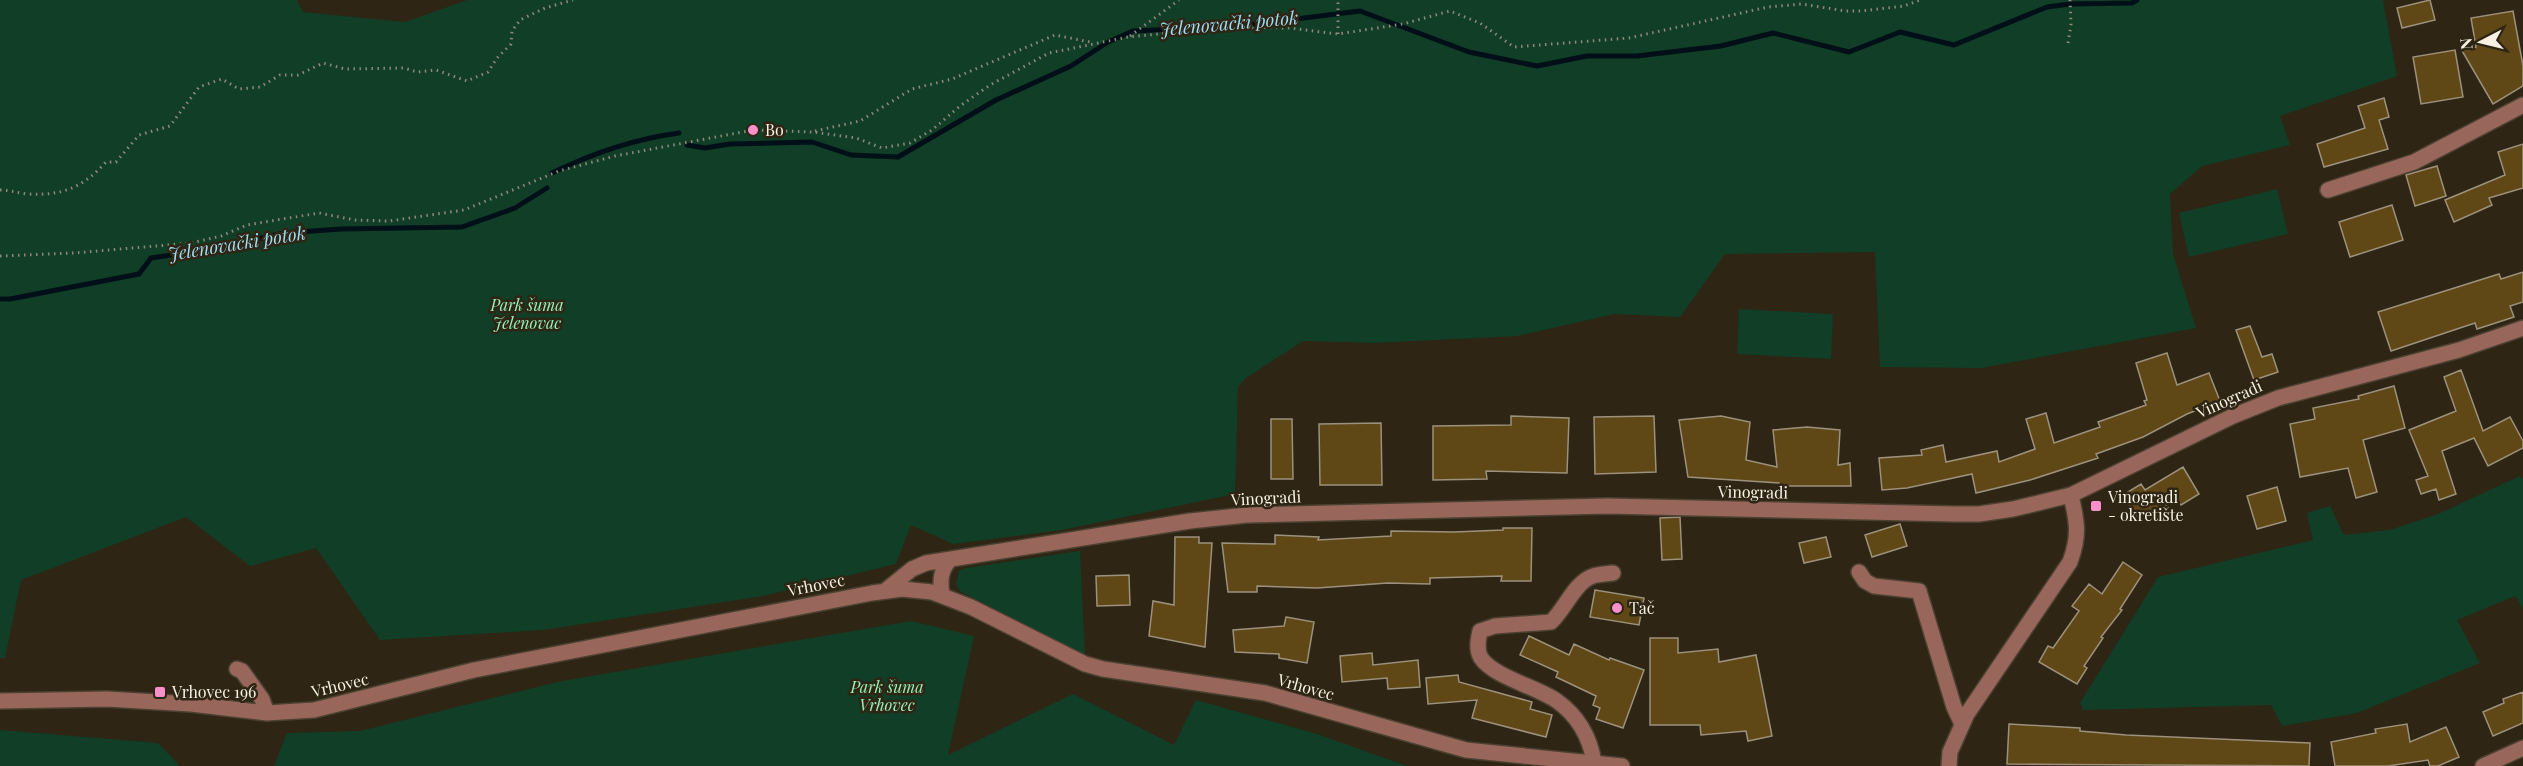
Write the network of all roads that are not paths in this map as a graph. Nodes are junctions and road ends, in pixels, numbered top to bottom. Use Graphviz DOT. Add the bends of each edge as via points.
graph roads {
  1 [pos="2523,105"];
  2 [pos="2328,190"];
  3 [pos="2523,328"];
  4 [pos="2070,495"];
  5 [pos="951,559"];
  6 [pos="1859,572"];
  7 [pos="1612,573"];
  8 [pos="886,590"];
  9 [pos="942,595"];
  10 [pos="237,669"];
  11 [pos="0,701"];
  12 [pos="267,713"];
  13 [pos="1962,724"];
  14 [pos="2523,748"];
  15 [pos="1594,762"];
  16 [pos="1622,766"];
  17 [pos="1949,766"];
  18 [pos="2483,766"];
  1 -- 2 [label="street" via="2414,162"];
  3 -- 4 [label="street, Vinogradi" via="2459,350 2278,398"];
  4 -- 5 [label="street, Vinogradi" via="1979,514 1607,507 1246,515"];
  4 -- 13 [label="street" via="2078,522 2070,561"];
  5 -- 8 [label="street, Vinogradi" via="912,569"];
  5 -- 9 [label="street" via="942,572"];
  6 -- 13 [label="street" via="1864,581 1874,586 1919,591"];
  7 -- 15 [label="street" via="1592,577 1579,586 1551,622 1496,626 1480,631 1477,642 1481,657 1491,668 1558,702 1574,717 1590,741"];
  8 -- 9 [label="street, Vrhovec"];
  8 -- 12 [label="street, Vrhovec" via="474,670 314,710"];
  9 -- 15 [label="street, Vrhovec" via="1103,669 1264,693 1466,750"];
  10 -- 12 [label="street" via="242,670 262,699"];
  11 -- 12 [label="street, Vrhovec" via="107,699"];
  13 -- 17 [label="street" via="1950,752"];
  14 -- 18 [label="street"];
  15 -- 16 [label="street, Vrhovec"];
}
